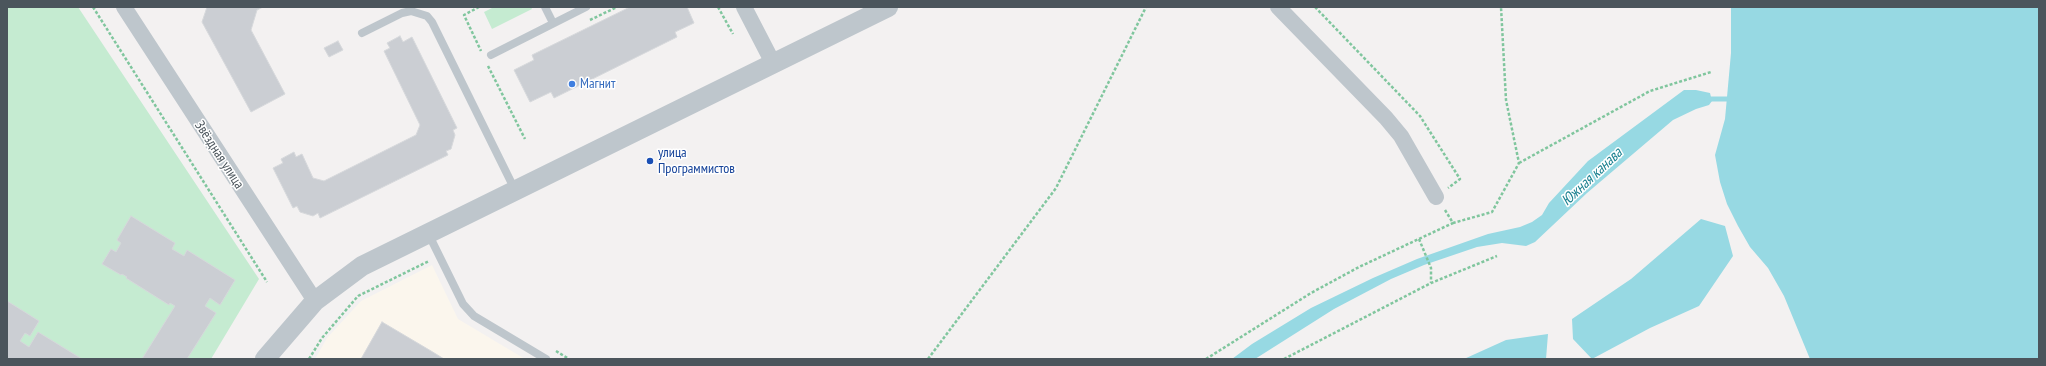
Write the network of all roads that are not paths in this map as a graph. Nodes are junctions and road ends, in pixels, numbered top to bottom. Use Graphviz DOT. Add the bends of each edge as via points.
graph roads {
  1 [pos="124,7"];
  2 [pos="545,7"];
  3 [pos="586,7"];
  4 [pos="744,7"];
  5 [pos="888,7"];
  6 [pos="1278,7"];
  7 [pos="553,23"];
  8 [pos="362,33"];
  9 [pos="487,55"];
  10 [pos="773,63"];
  11 [pos="515,190"];
  12 [pos="1436,197"];
  13 [pos="428,232"];
  14 [pos="315,301"];
  15 [pos="265,359"];
  16 [pos="546,359"];
  1 -- 14 [label="street, Звёздная улица"];
  2 -- 7 [label="lane"];
  3 -- 7 [label="lane"];
  4 -- 10 [label="street"];
  5 -- 10 [label="street"];
  6 -- 12 [label="street" via="1401,136"];
  7 -- 9 [label="lane"];
  8 -- 11 [label="lane" via="406,12 427,16"];
  10 -- 11 [label="street"];
  11 -- 13 [label="street"];
  13 -- 14 [label="street" via="362,266"];
  13 -- 16 [label="lane" via="463,304 474,316"];
  14 -- 15 [label="street"];
}
